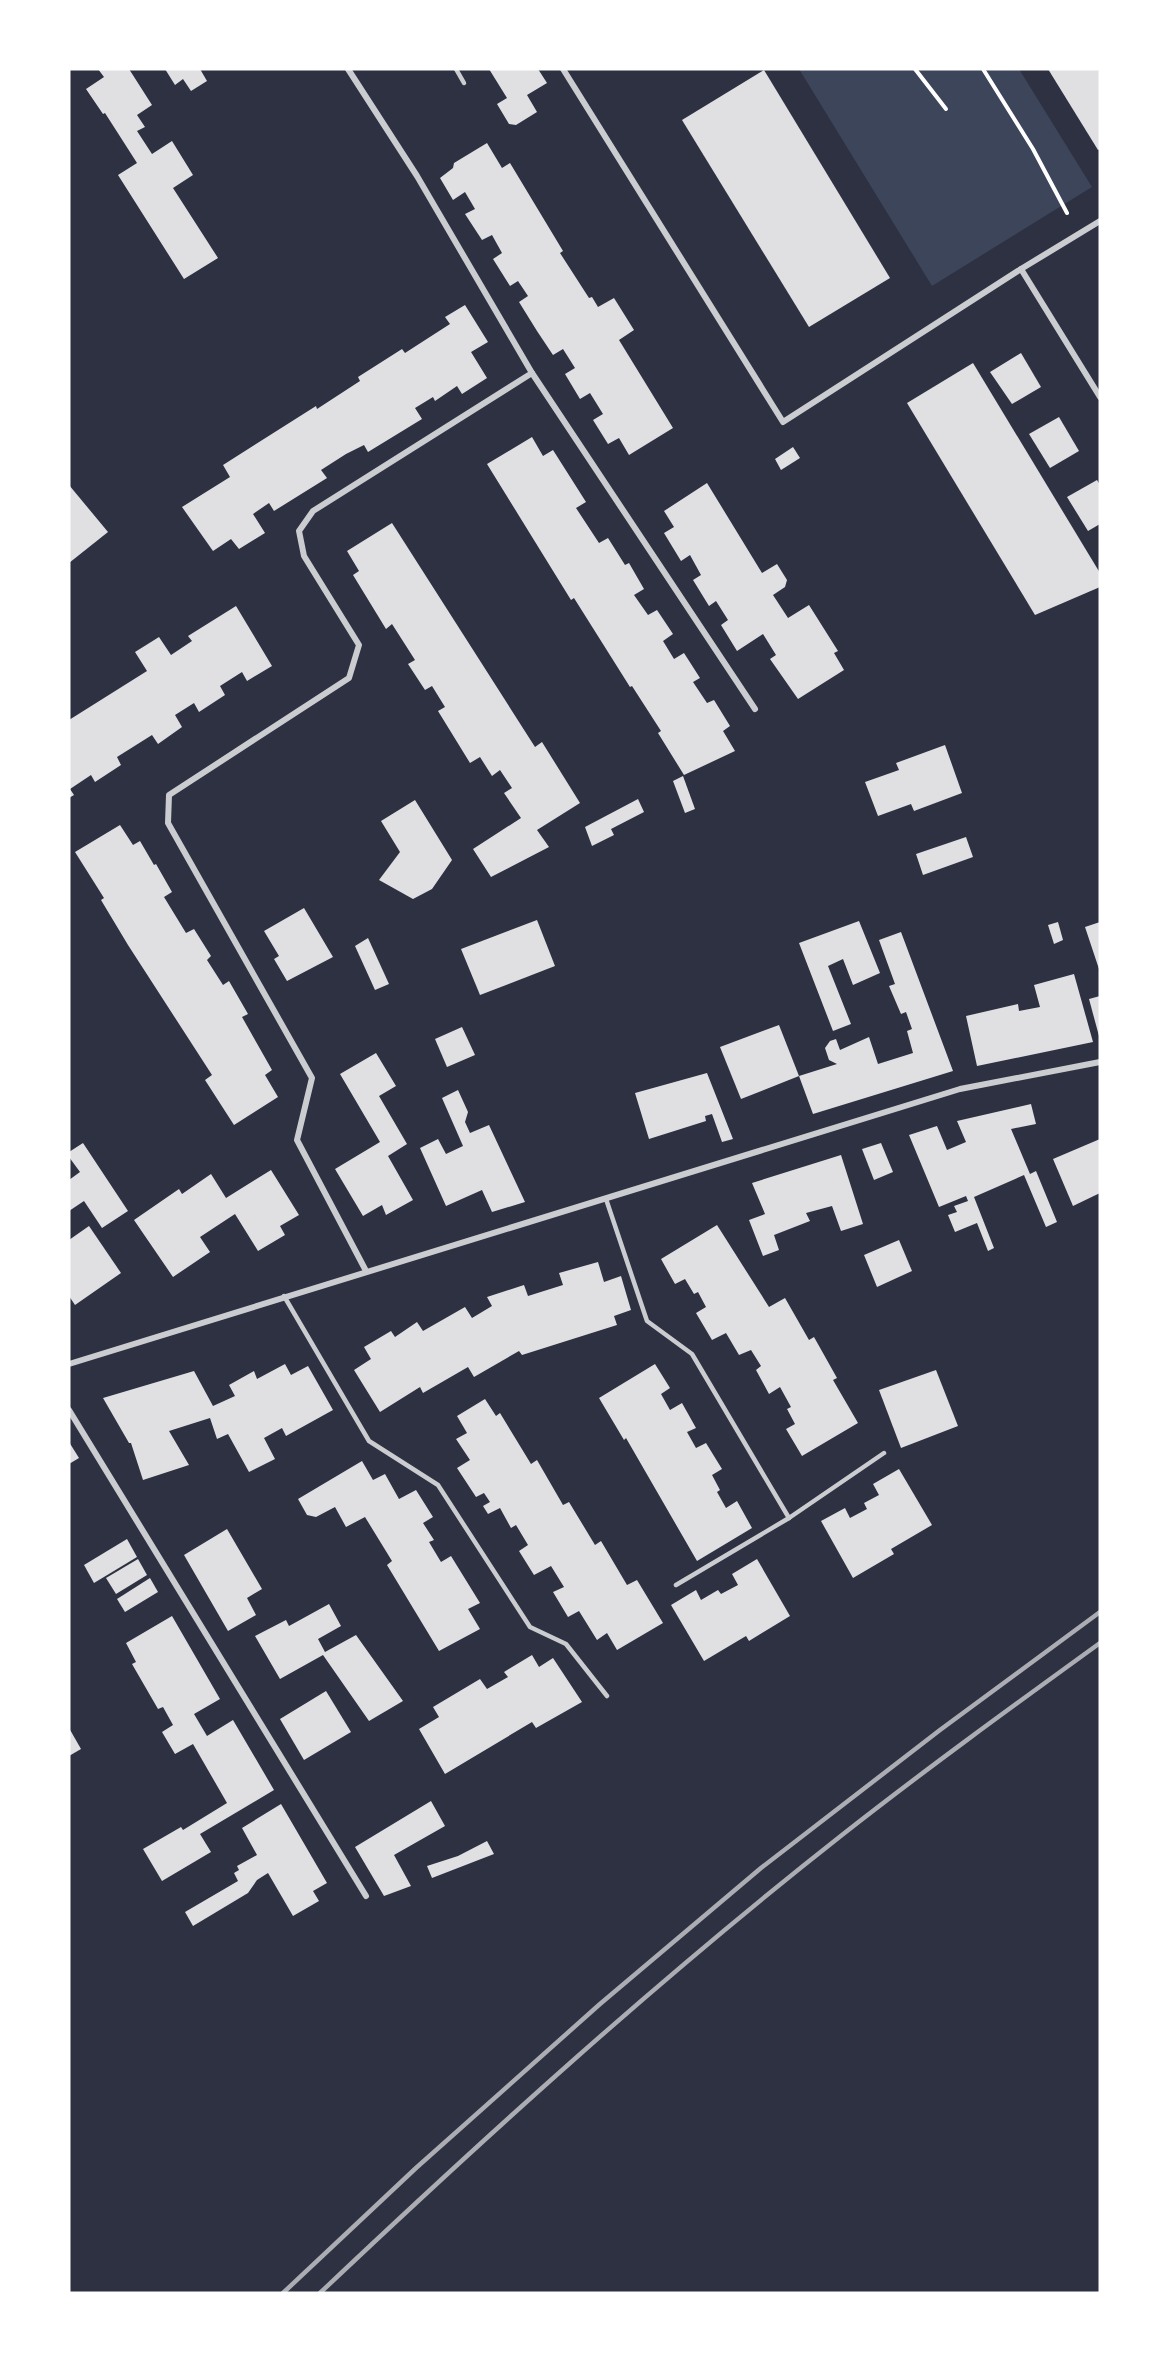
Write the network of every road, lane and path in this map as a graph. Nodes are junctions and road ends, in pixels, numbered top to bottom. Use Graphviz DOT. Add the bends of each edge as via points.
graph roads {
  1 [pos="348,69"];
  2 [pos="456,69"];
  3 [pos="563,69"];
  4 [pos="915,69"];
  5 [pos="983,69"];
  6 [pos="465,83"];
  7 [pos="946,109"];
  8 [pos="1100,221"];
  9 [pos="1078,235"];
  10 [pos="1021,269"];
  11 [pos="532,373"];
  12 [pos="1100,397"];
  13 [pos="755,709"];
  14 [pos="1100,1062"];
  15 [pos="606,1198"];
  16 [pos="366,1272"];
  17 [pos="284,1296"];
  18 [pos="69,1364"];
  19 [pos="69,1410"];
  20 [pos="884,1453"];
  21 [pos="789,1518"];
  22 [pos="676,1585"];
  23 [pos="607,1696"];
  24 [pos="366,1896"];
  1 -- 11 [label="street" via="417,176"];
  2 -- 6 [label="lane"];
  3 -- 10 [label="street" via="783,422"];
  4 -- 7 [label="path"];
  5 -- 9 [label="path" via="1033,149"];
  8 -- 9 [label="street"];
  9 -- 10 [label="street"];
  10 -- 12 [label="street"];
  11 -- 13 [label="street"];
  11 -- 16 [label="street" via="313,511 299,531 304,556 359,645 350,678 169,795 168,823 312,1078 297,1140"];
  14 -- 15 [label="street" via="960,1089"];
  15 -- 16 [label="street"];
  15 -- 21 [label="lane" via="647,1321 692,1354"];
  16 -- 17 [label="street"];
  17 -- 18 [label="street"];
  17 -- 23 [label="lane" via="369,1441 438,1485 530,1627 566,1644"];
  19 -- 24 [label="street"];
  20 -- 21 [label="lane"];
  21 -- 22 [label="lane"];
}
